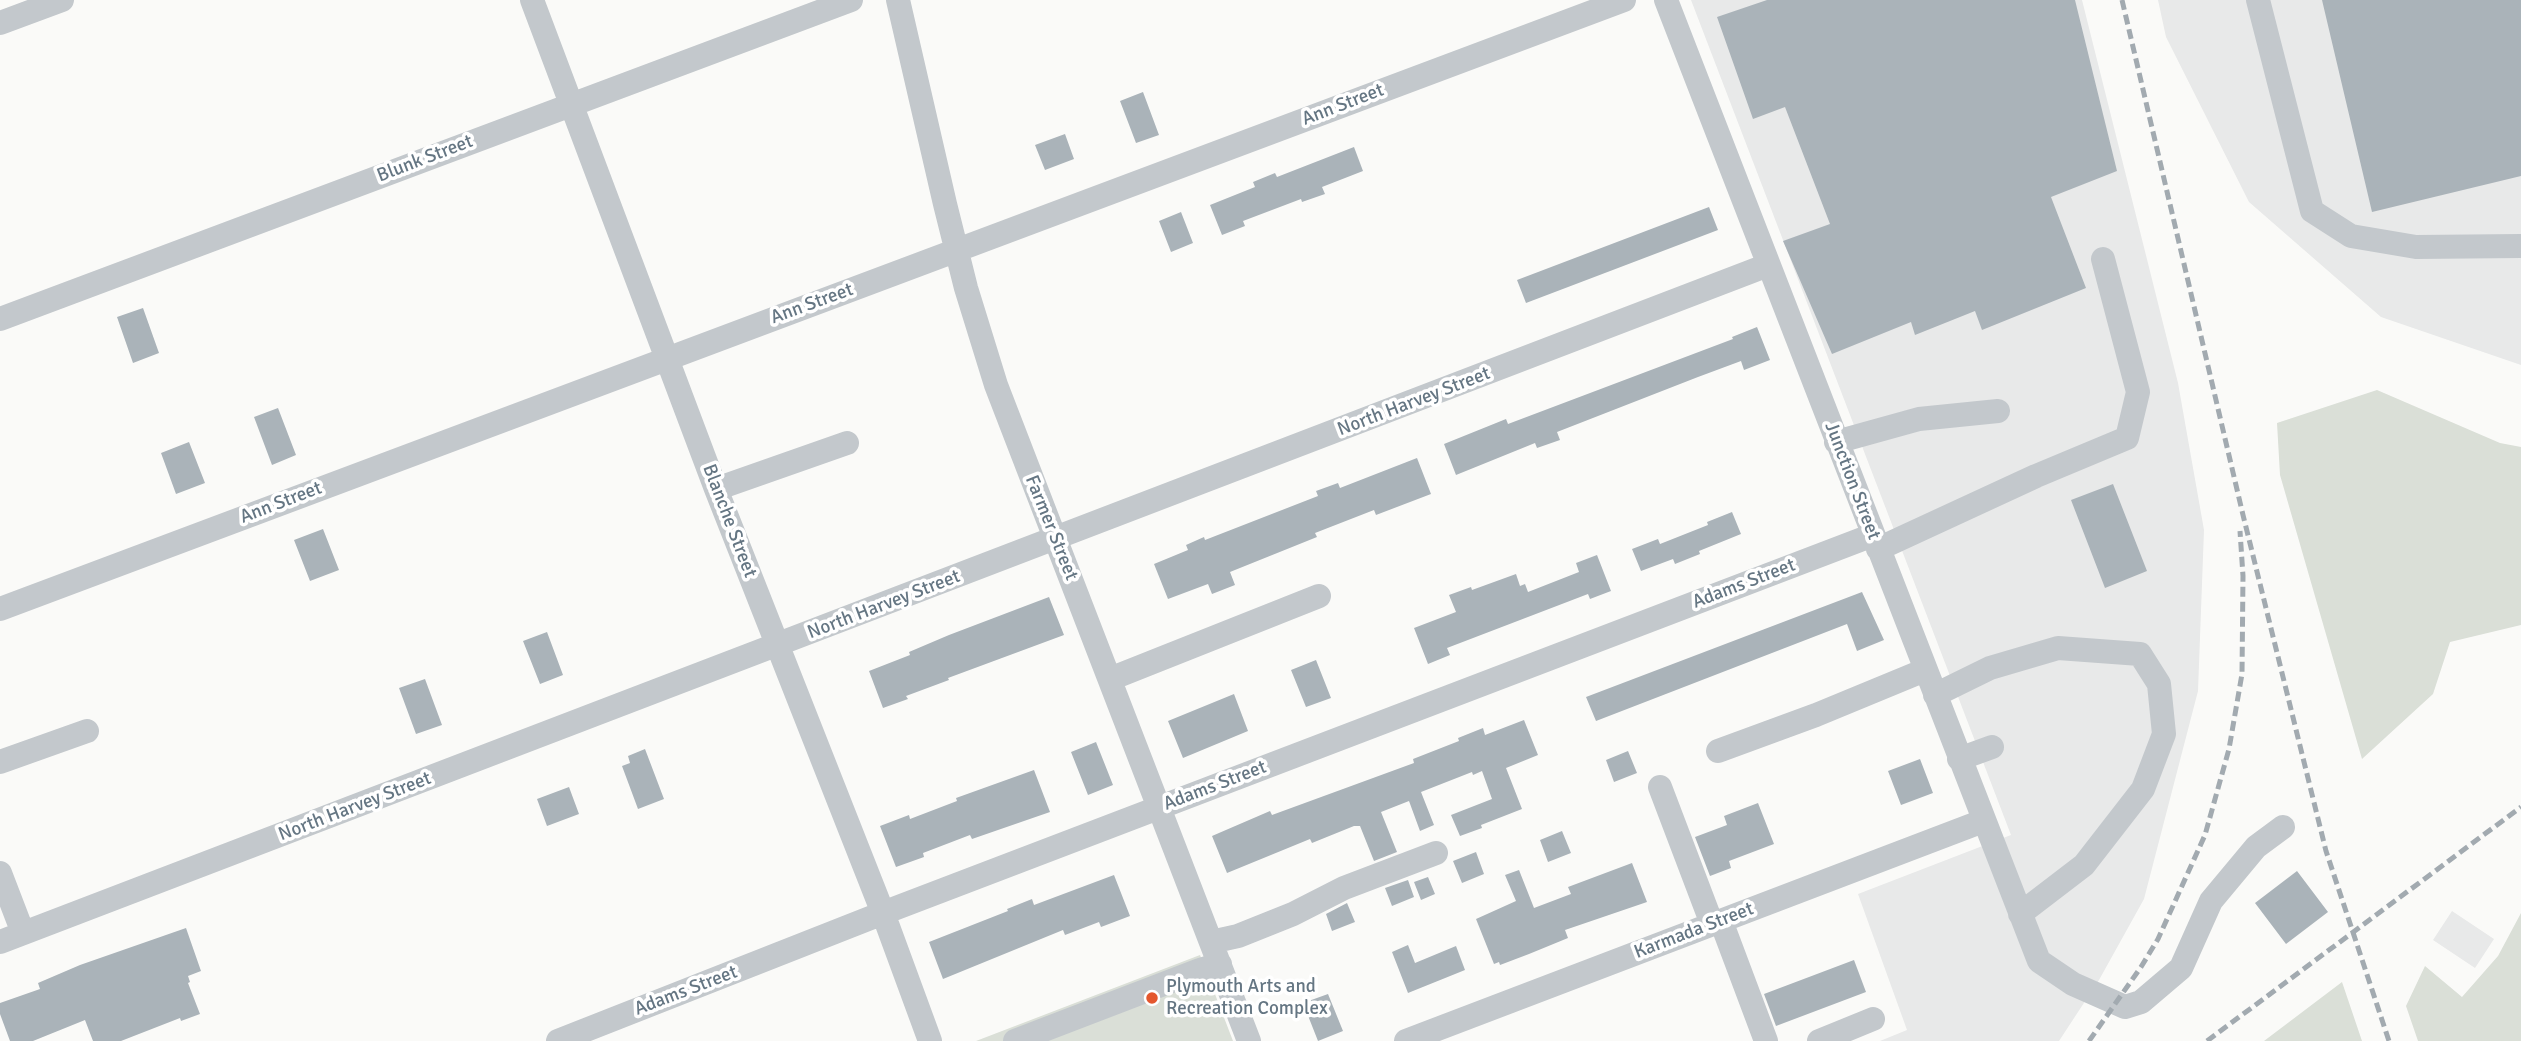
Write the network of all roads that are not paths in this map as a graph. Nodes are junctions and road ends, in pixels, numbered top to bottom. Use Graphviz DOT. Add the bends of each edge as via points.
graph roads {
  1 [pos="62,0"];
  2 [pos="532,0"];
  3 [pos="851,0"];
  4 [pos="898,0"];
  5 [pos="1624,0"];
  6 [pos="1666,0"];
  7 [pos="2258,0"];
  8 [pos="0,23"];
  9 [pos="572,105"];
  10 [pos="2521,246"];
  11 [pos="957,250"];
  12 [pos="2104,258"];
  13 [pos="1768,265"];
  14 [pos="0,319"];
  15 [pos="668,358"];
  16 [pos="1998,411"];
  17 [pos="1836,442"];
  18 [pos="847,443"];
  19 [pos="716,489"];
  20 [pos="1056,539"];
  21 [pos="1875,542"];
  22 [pos="1319,596"];
  23 [pos="0,609"];
  24 [pos="778,645"];
  25 [pos="1924,670"];
  26 [pos="1110,679"];
  27 [pos="1935,695"];
  28 [pos="87,731"];
  29 [pos="1992,747"];
  30 [pos="1718,751"];
  31 [pos="1959,758"];
  32 [pos="0,762"];
  33 [pos="1660,787"];
  34 [pos="1159,808"];
  35 [pos="1983,821"];
  36 [pos="2283,827"];
  37 [pos="1436,853"];
  38 [pos="0,873"];
  39 [pos="883,913"];
  40 [pos="2020,914"];
  41 [pos="1717,923"];
  42 [pos="11,938"];
  43 [pos="1216,953"];
  44 [pos="1873,1018"];
  45 [pos="558,1041"];
  46 [pos="930,1041"];
  47 [pos="1015,1041"];
  48 [pos="1250,1041"];
  49 [pos="1406,1041"];
  50 [pos="1766,1041"];
  51 [pos="1819,1041"];
  1 -- 8 [label="street"];
  2 -- 9 [label="street, Blanche Street"];
  3 -- 9 [label="street, Blunk Street"];
  4 -- 11 [label="street, Farmer Street"];
  5 -- 11 [label="street, Ann Street"];
  6 -- 13 [label="street, Junction Street"];
  7 -- 10 [label="street" via="2312,211 2351,236 2416,247"];
  9 -- 14 [label="street, Blunk Street"];
  9 -- 15 [label="street, Blanche Street"];
  11 -- 15 [label="street, Ann Street"];
  11 -- 20 [label="street, Farmer Street" via="1002,404"];
  12 -- 21 [label="street, Adams Street" via="2138,392 2127,438"];
  13 -- 17 [label="street, Junction Street"];
  13 -- 20 [label="street, North Harvey Street"];
  15 -- 19 [label="street, Blanche Street"];
  15 -- 23 [label="street, Ann Street"];
  16 -- 17 [label="street" via="1919,419"];
  17 -- 21 [label="street, Junction Street"];
  18 -- 19 [label="street"];
  19 -- 24 [label="street, Blanche Street"];
  20 -- 24 [label="street, North Harvey Street"];
  20 -- 26 [label="street, Farmer Street"];
  21 -- 25 [label="street, Junction Street"];
  21 -- 34 [label="street, Adams Street"];
  22 -- 26 [label="street"];
  24 -- 39 [label="street, Blanche Street"];
  24 -- 42 [label="street, North Harvey Street"];
  25 -- 27 [label="street, Junction Street"];
  25 -- 30 [label="street"];
  26 -- 34 [label="street, Farmer Street"];
  27 -- 31 [label="street, Junction Street"];
  27 -- 40 [label="street" via="1990,668 2058,648 2140,654 2159,684 2164,734 2143,789 2084,865"];
  28 -- 32 [label="street"];
  29 -- 31 [label="street"];
  31 -- 35 [label="street, Junction Street"];
  33 -- 41 [label="street"];
  34 -- 39 [label="street, Adams Street"];
  34 -- 43 [label="street, Farmer Street"];
  35 -- 40 [label="street, Junction Street"];
  35 -- 41 [label="street, Karmada Street"];
  36 -- 40 [label="street, Junction Street" via="2256,847 2211,901 2181,968 2141,1002 2125,1007 2073,984 2039,961"];
  37 -- 43 [label="street" via="1238,936"];
  38 -- 42 [label="street"];
  39 -- 45 [label="street, Adams Street"];
  39 -- 46 [label="street, Blanche Street"];
  41 -- 49 [label="street, Karmada Street"];
  41 -- 50 [label="street"];
  43 -- 47 [label="street"];
  43 -- 48 [label="street, Farmer Street"];
  44 -- 51 [label="street"];
}
